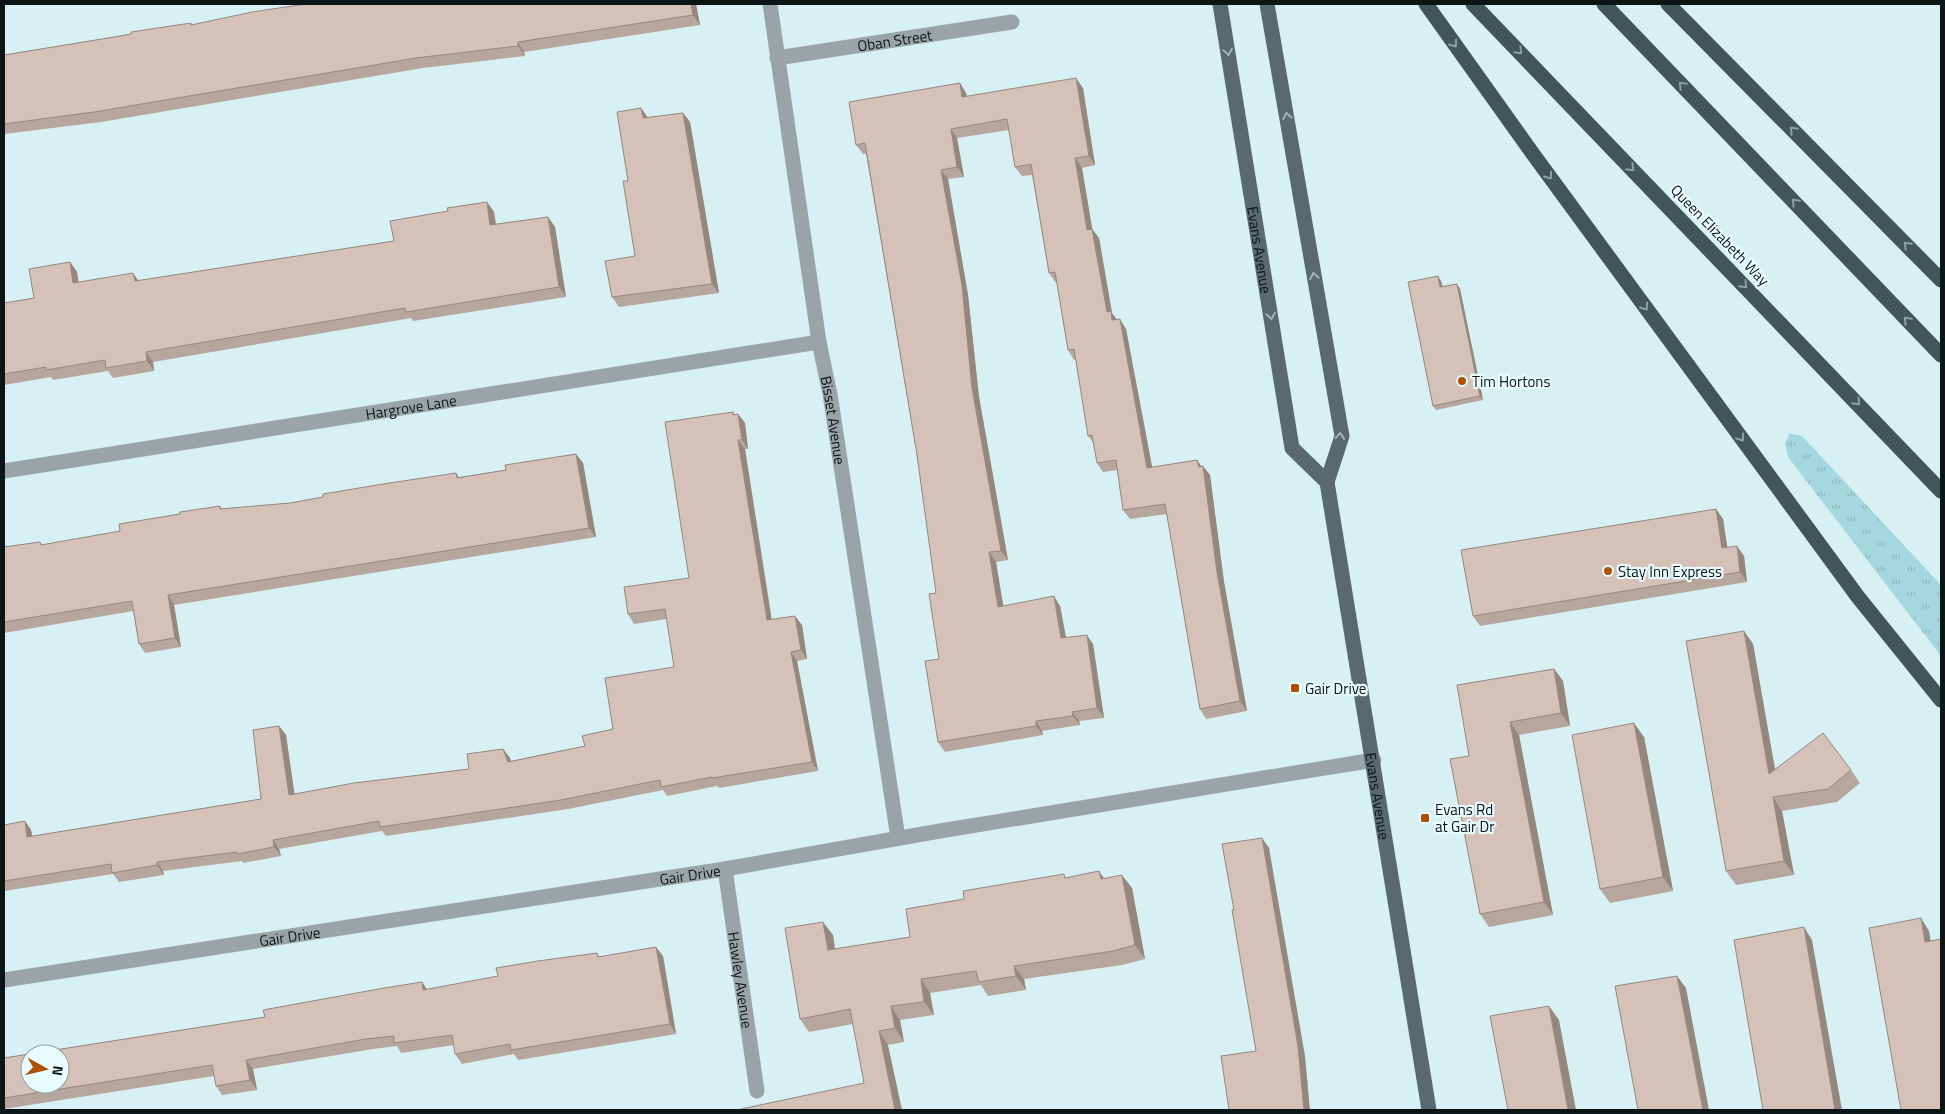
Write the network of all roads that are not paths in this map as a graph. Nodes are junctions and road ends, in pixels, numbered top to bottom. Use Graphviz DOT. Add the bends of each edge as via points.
graph roads {
  1 [pos="770,4"];
  2 [pos="1220,4"];
  3 [pos="1267,4"];
  4 [pos="1426,4"];
  5 [pos="1473,4"];
  6 [pos="1604,4"];
  7 [pos="1668,4"];
  8 [pos="1012,22"];
  9 [pos="777,58"];
  10 [pos="1941,280"];
  11 [pos="819,342"];
  12 [pos="1941,355"];
  13 [pos="4,471"];
  14 [pos="1327,482"];
  15 [pos="1941,491"];
  16 [pos="1941,700"];
  17 [pos="1374,760"];
  18 [pos="898,838"];
  19 [pos="725,869"];
  20 [pos="4,980"];
  21 [pos="757,1091"];
  22 [pos="1429,1110"];
  1 -- 9 [label="street, Bisset Avenue"];
  2 -- 14 [label="main road, Evans Avenue, one-way" via="1292,448"];
  14 -- 3 [label="main road, Evans Avenue, one-way" via="1342,436"];
  4 -- 16 [label="highway, one-way" via="1858,597"];
  5 -- 15 [label="highway, Queen Elizabeth Way, one-way"];
  12 -- 6 [label="highway, one-way"];
  10 -- 7 [label="highway, one-way"];
  8 -- 9 [label="street, Oban Street"];
  9 -- 11 [label="street, Bisset Avenue"];
  11 -- 13 [label="street, Hargrove Lane"];
  11 -- 18 [label="street, Bisset Avenue" via="830,394"];
  14 -- 17 [label="main road, Evans Avenue"];
  17 -- 18 [label="street, Gair Drive"];
  17 -- 22 [label="main road, Evans Avenue"];
  18 -- 19 [label="street, Gair Drive"];
  19 -- 20 [label="street, Gair Drive"];
  19 -- 21 [label="street, Hawley Avenue"];
}
